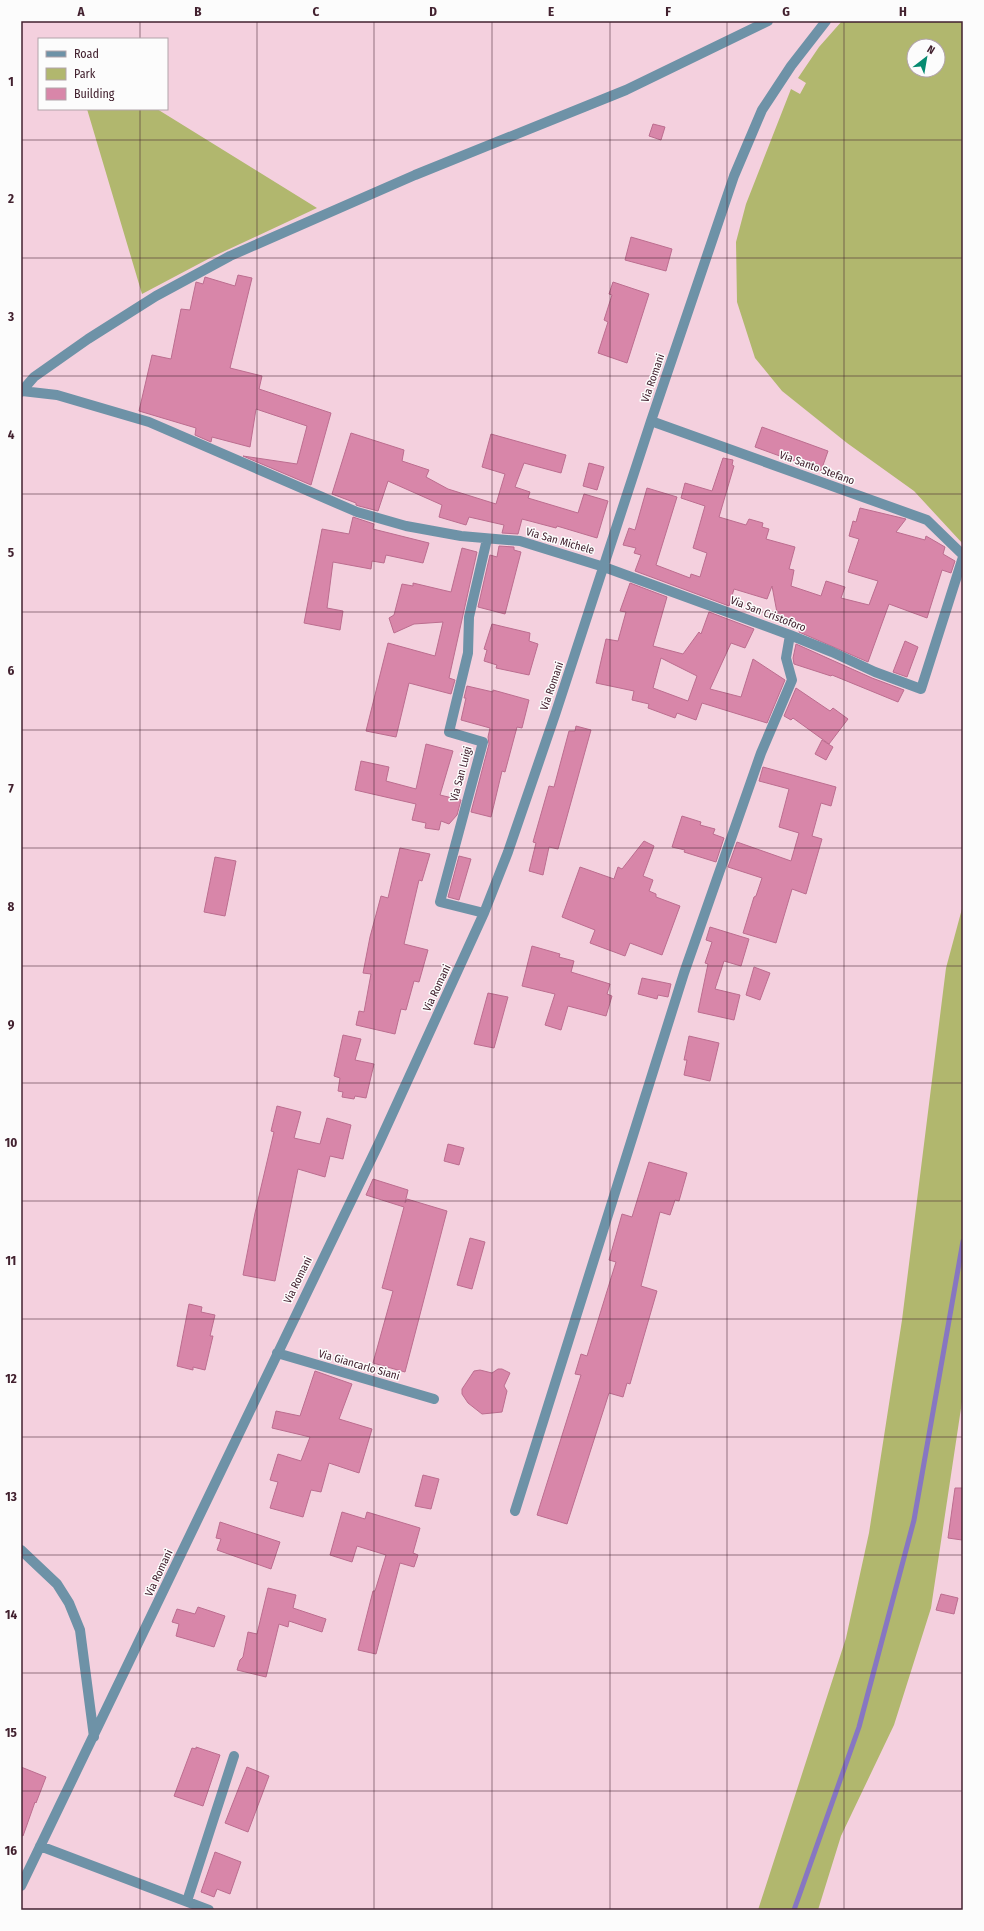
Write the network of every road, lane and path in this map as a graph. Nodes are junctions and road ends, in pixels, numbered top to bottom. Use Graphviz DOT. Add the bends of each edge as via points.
graph roads {
  1 [pos="768,21"];
  2 [pos="826,21"];
  3 [pos="21,393"];
  4 [pos="651,421"];
  5 [pos="487,539"];
  6 [pos="963,556"];
  7 [pos="604,567"];
  8 [pos="790,635"];
  9 [pos="921,689"];
  10 [pos="484,913"];
  11 [pos="277,1353"];
  12 [pos="434,1399"];
  13 [pos="515,1511"];
  14 [pos="21,1550"];
  15 [pos="94,1737"];
  16 [pos="234,1756"];
  17 [pos="40,1846"];
  18 [pos="21,1886"];
  19 [pos="187,1901"];
  20 [pos="210,1910"];
  1 -- 3 [label="street" via="626,90 415,175 230,256 156,296 88,339 34,378"];
  2 -- 4 [label="street, Via Romani" via="791,66 762,110 734,176"];
  3 -- 5 [label="street, Via San Michele" via="57,394 150,422 357,512 406,526"];
  4 -- 6 [label="street, Via Santo Stefano" via="927,520"];
  4 -- 7 [label="street, Via Romani"];
  5 -- 7 [label="street, Via San Michele" via="520,541"];
  5 -- 10 [label="street, Via San Luigi" via="470,617 468,653 449,732 483,742 440,902"];
  6 -- 9 [label="street, Via Santo Stefano"];
  7 -- 8 [label="street, Via San Cristoforo"];
  7 -- 10 [label="street, Via Romani" via="508,852"];
  8 -- 9 [label="street, Via San Cristoforo"];
  8 -- 13 [label="street" via="786,658 792,680 761,753 684,973"];
  10 -- 11 [label="street, Via Romani" via="379,1143"];
  11 -- 12 [label="street, Via Giancarlo Siani"];
  11 -- 15 [label="street, Via Romani"];
  14 -- 15 [label="street" via="57,1584 69,1603 80,1630"];
  15 -- 17 [label="street, Via Romani"];
  16 -- 19 [label="street"];
  17 -- 18 [label="street, Via Romani"];
  17 -- 19 [label="street"];
  19 -- 20 [label="street"];
}
